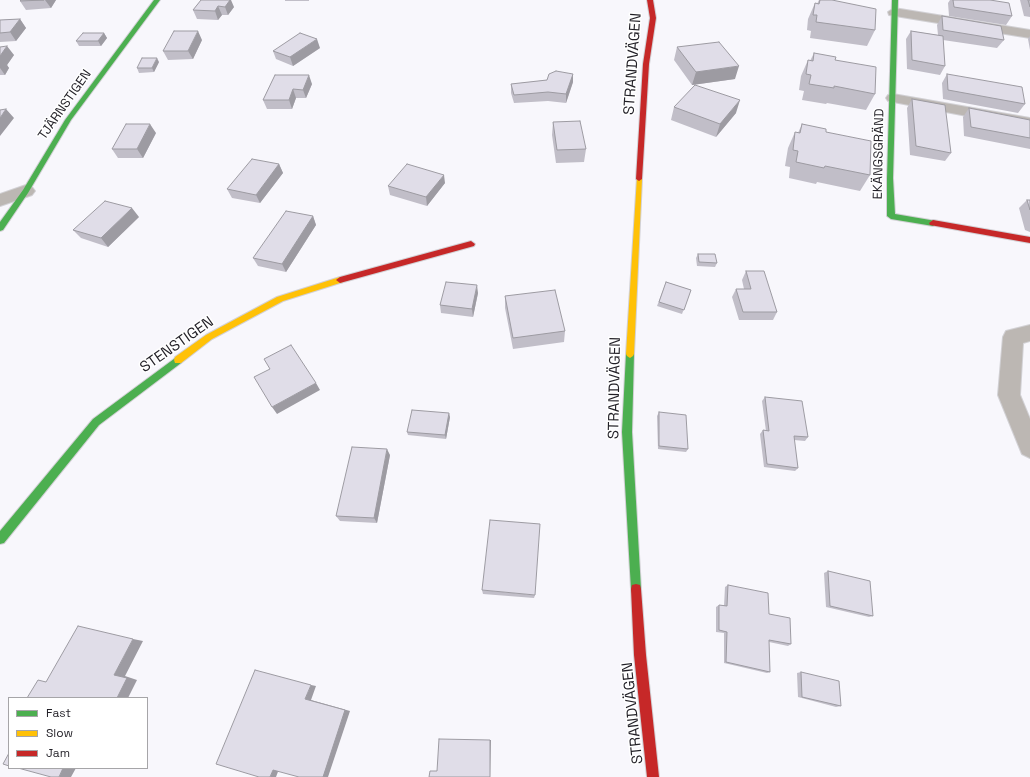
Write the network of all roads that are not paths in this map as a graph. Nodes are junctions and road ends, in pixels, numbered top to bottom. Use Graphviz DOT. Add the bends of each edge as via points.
graph roads {
  1 [pos="158,0"];
  2 [pos="650,0"];
  3 [pos="894,6"];
  4 [pos="1030,34"];
  5 [pos="893,98"];
  6 [pos="1030,124"];
  7 [pos="26,191"];
  8 [pos="0,200"];
  9 [pos="0,228"];
  10 [pos="1030,240"];
  11 [pos="471,244"];
  12 [pos="1030,333"];
  13 [pos="1030,447"];
  14 [pos="0,539"];
  15 [pos="654,777"];
  1 -- 7 [label="street, TJÄRNSTIGEN" via="68,120"];
  2 -- 15 [label="street, STRANDVÄGEN" via="653,18 646,64 627,432 640,655"];
  3 -- 4 [label="street"];
  3 -- 5 [label="street, EKÄNGSGRÄND"];
  5 -- 6 [label="street"];
  5 -- 10 [label="street, EKÄNGSGRÄND" via="891,216"];
  7 -- 8 [label="street"];
  7 -- 9 [label="street, TJÄRNSTIGEN"];
  11 -- 14 [label="street, STENSTIGEN" via="362,273 280,299 210,336 96,422"];
  12 -- 13 [label="street" via="1013,337 1009,395"];
}
